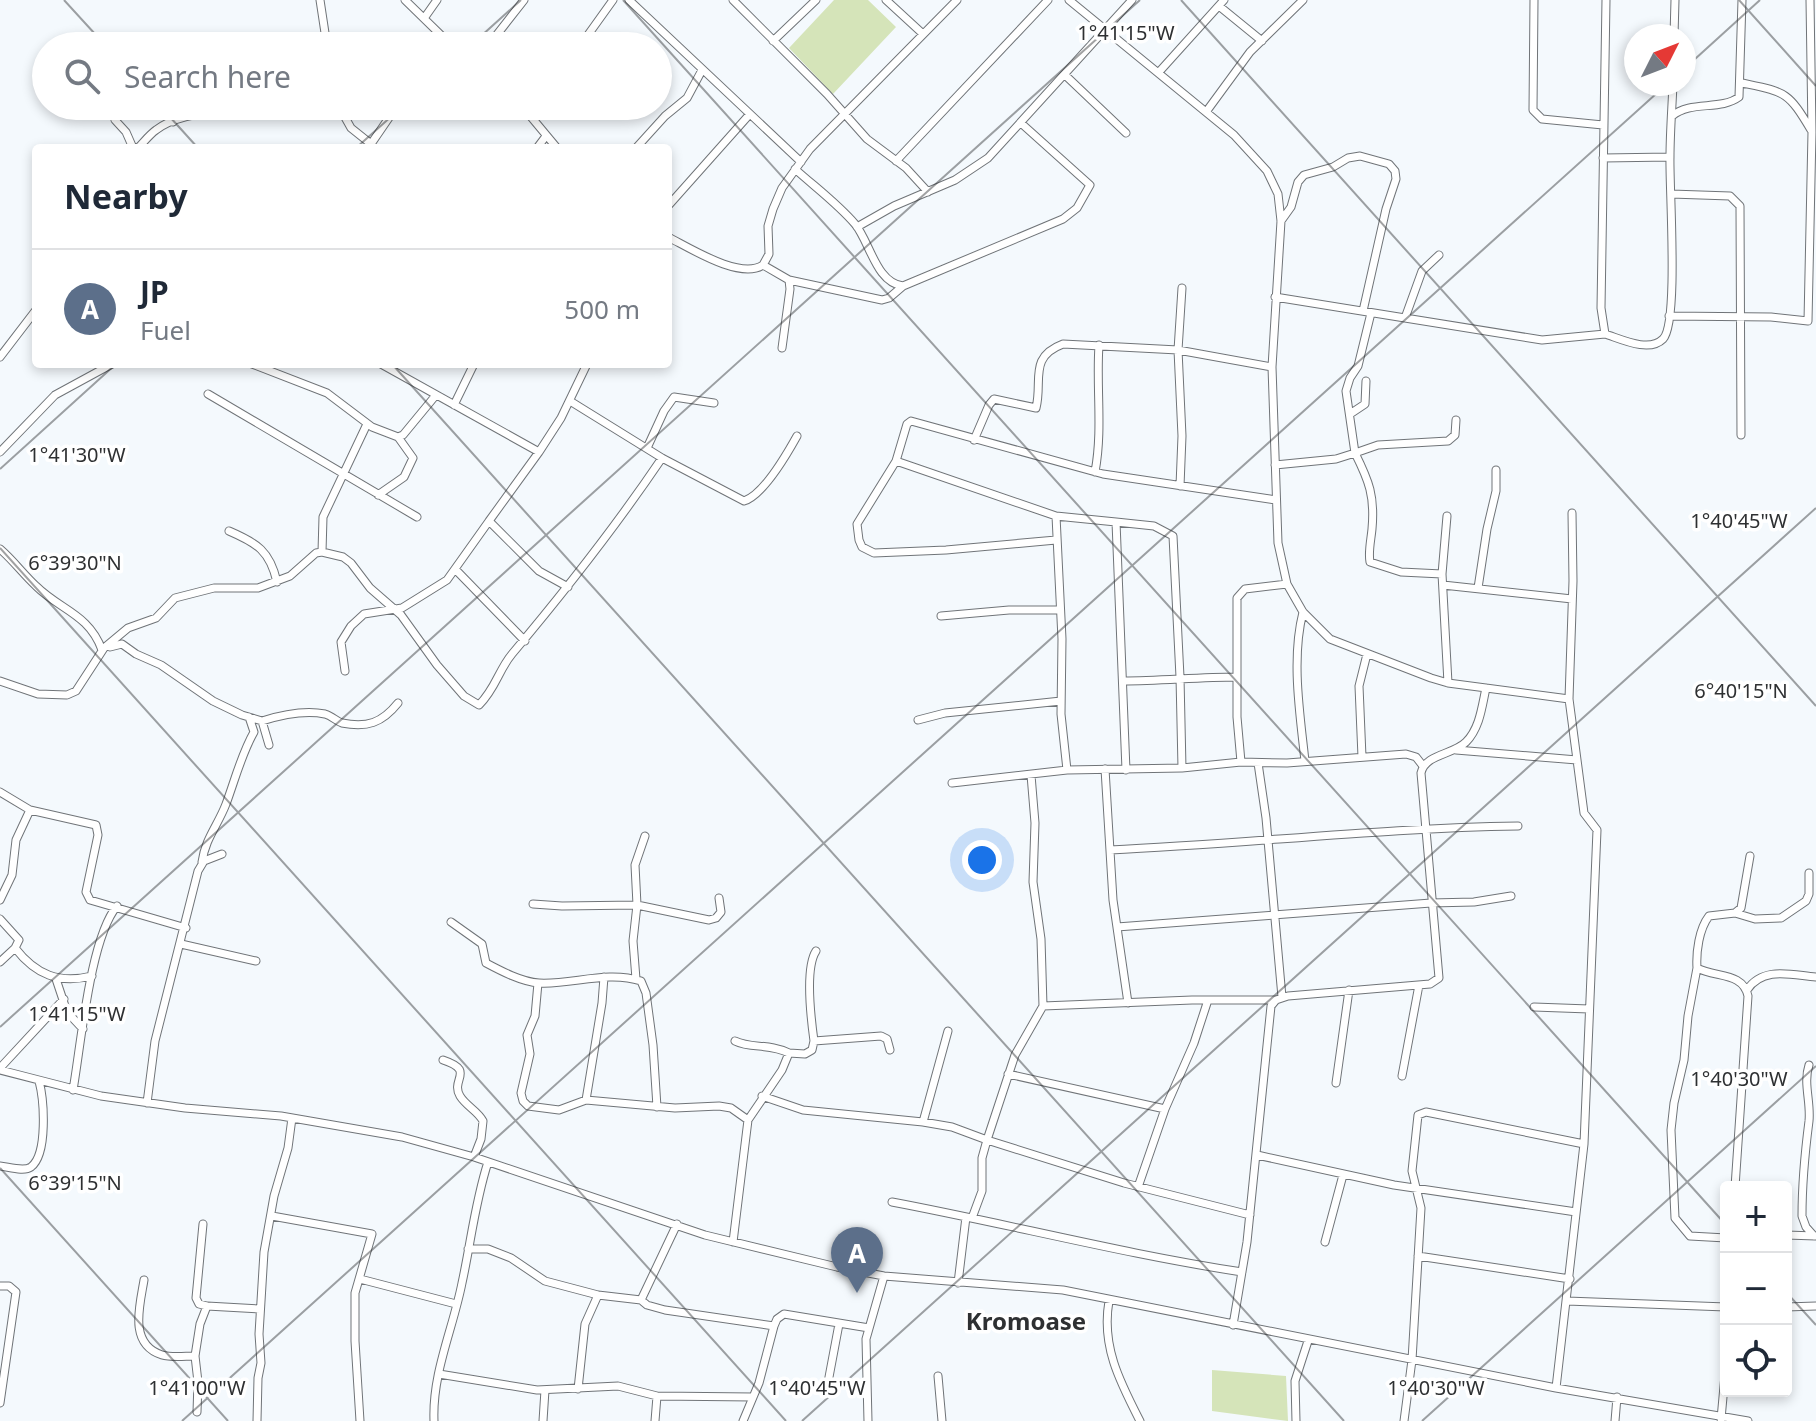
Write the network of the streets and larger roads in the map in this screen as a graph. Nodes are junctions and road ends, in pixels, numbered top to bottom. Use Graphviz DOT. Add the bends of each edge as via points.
graph roads {
  1 [pos="320,0"];
  2 [pos="405,0"];
  3 [pos="437,0"];
  4 [pos="524,0"];
  5 [pos="613,0"];
  6 [pos="629,0"];
  7 [pos="733,0"];
  8 [pos="816,0"];
  9 [pos="886,0"];
  10 [pos="957,0"];
  11 [pos="1048,0"];
  12 [pos="1069,0"];
  13 [pos="1132,0"];
  14 [pos="1303,0"];
  15 [pos="1534,0"];
  16 [pos="1606,0"];
  17 [pos="1675,0"];
  18 [pos="1742,0"];
  19 [pos="1810,0"];
  20 [pos="1222,3"];
  21 [pos="425,17"];
  22 [pos="1674,24"];
  23 [pos="1105,29"];
  24 [pos="325,32"];
  25 [pos="438,32"];
  26 [pos="499,32"];
  27 [pos="590,32"];
  28 [pos="662,32"];
  29 [pos="923,34"];
  30 [pos="672,41"];
  31 [pos="773,41"];
  32 [pos="1262,41"];
  33 [pos="702,70"];
  34 [pos="1159,72"];
  35 [pos="1065,75"];
  36 [pos="1742,83"];
  37 [pos="1673,96"];
  38 [pos="672,110"];
  39 [pos="1206,112"];
  40 [pos="845,113"];
  41 [pos="749,115"];
  42 [pos="1672,116"];
  43 [pos="115,120"];
  44 [pos="181,120"];
  45 [pos="346,120"];
  46 [pos="388,120"];
  47 [pos="537,120"];
  48 [pos="661,120"];
  49 [pos="173,122"];
  50 [pos="1022,124"];
  51 [pos="1603,125"];
  52 [pos="1812,132"];
  53 [pos="1126,133"];
  54 [pos="546,136"];
  55 [pos="134,144"];
  56 [pos="140,144"];
  57 [pos="369,144"];
  58 [pos="374,144"];
  59 [pos="540,144"];
  60 [pos="553,144"];
  61 [pos="640,144"];
  62 [pos="1814,145"];
  63 [pos="1670,157"];
  64 [pos="1603,158"];
  65 [pos="896,161"];
  66 [pos="801,162"];
  67 [pos="795,169"];
  68 [pos="928,192"];
  69 [pos="1671,194"];
  70 [pos="672,202"];
  71 [pos="1281,221"];
  72 [pos="857,227"];
  73 [pos="672,239"];
  74 [pos="1439,255"];
  75 [pos="763,265"];
  76 [pos="789,280"];
  77 [pos="903,286"];
  78 [pos="1182,288"];
  79 [pos="1275,297"];
  80 [pos="1367,312"];
  81 [pos="32,315"];
  82 [pos="1669,316"];
  83 [pos="1741,316"];
  84 [pos="1405,318"];
  85 [pos="1808,321"];
  86 [pos="1816,326"];
  87 [pos="1605,334"];
  88 [pos="1099,345"];
  89 [pos="782,348"];
  90 [pos="1178,350"];
  91 [pos="0,357"];
  92 [pos="1272,367"];
  93 [pos="105,368"];
  94 [pos="262,368"];
  95 [pos="391,368"];
  96 [pos="472,368"];
  97 [pos="585,368"];
  98 [pos="1366,381"];
  99 [pos="208,394"];
  100 [pos="436,395"];
  101 [pos="570,401"];
  102 [pos="714,403"];
  103 [pos="454,405"];
  104 [pos="1350,414"];
  105 [pos="1456,420"];
  106 [pos="367,424"];
  107 [pos="1741,435"];
  108 [pos="797,436"];
  109 [pos="398,437"];
  110 [pos="974,440"];
  111 [pos="647,448"];
  112 [pos="0,452"];
  113 [pos="539,452"];
  114 [pos="1355,453"];
  115 [pos="662,458"];
  116 [pos="896,461"];
  117 [pos="1275,465"];
  118 [pos="1496,470"];
  119 [pos="1095,472"];
  120 [pos="342,474"];
  121 [pos="1180,486"];
  122 [pos="378,495"];
  123 [pos="1276,500"];
  124 [pos="1572,513"];
  125 [pos="1056,516"];
  126 [pos="1447,516"];
  127 [pos="417,517"];
  128 [pos="489,521"];
  129 [pos="1116,522"];
  130 [pos="229,531"];
  131 [pos="1056,540"];
  132 [pos="0,549"];
  133 [pos="322,552"];
  134 [pos="455,569"];
  135 [pos="1442,574"];
  136 [pos="277,582"];
  137 [pos="1287,584"];
  138 [pos="1443,585"];
  139 [pos="568,587"];
  140 [pos="1478,588"];
  141 [pos="1572,599"];
  142 [pos="394,610"];
  143 [pos="1060,610"];
  144 [pos="1303,612"];
  145 [pos="941,616"];
  146 [pos="525,641"];
  147 [pos="103,649"];
  148 [pos="1367,654"];
  149 [pos="345,671"];
  150 [pos="1180,677"];
  151 [pos="1237,677"];
  152 [pos="0,681"];
  153 [pos="1123,681"];
  154 [pos="1448,683"];
  155 [pos="1486,688"];
  156 [pos="1569,699"];
  157 [pos="1061,701"];
  158 [pos="398,703"];
  159 [pos="249,717"];
  160 [pos="918,720"];
  161 [pos="262,721"];
  162 [pos="269,745"];
  163 [pos="1454,750"];
  164 [pos="1362,757"];
  165 [pos="1577,760"];
  166 [pos="1305,761"];
  167 [pos="1241,762"];
  168 [pos="1258,763"];
  169 [pos="1423,766"];
  170 [pos="1182,768"];
  171 [pos="1105,769"];
  172 [pos="1067,770"];
  173 [pos="1126,770"];
  174 [pos="1031,775"];
  175 [pos="952,783"];
  176 [pos="0,792"];
  177 [pos="30,810"];
  178 [pos="1518,826"];
  179 [pos="1424,827"];
  180 [pos="645,836"];
  181 [pos="1268,841"];
  182 [pos="1110,850"];
  183 [pos="222,854"];
  184 [pos="1750,856"];
  185 [pos="201,864"];
  186 [pos="1809,873"];
  187 [pos="1511,896"];
  188 [pos="719,898"];
  189 [pos="0,900"];
  190 [pos="1431,903"];
  191 [pos="533,904"];
  192 [pos="637,905"];
  193 [pos="117,906"];
  194 [pos="1735,913"];
  195 [pos="1276,915"];
  196 [pos="0,919"];
  197 [pos="451,922"];
  198 [pos="1117,927"];
  199 [pos="186,928"];
  200 [pos="181,944"];
  201 [pos="15,948"];
  202 [pos="816,951"];
  203 [pos="256,961"];
  204 [pos="0,962"];
  205 [pos="1697,968"];
  206 [pos="92,976"];
  207 [pos="604,977"];
  208 [pos="1816,977"];
  209 [pos="56,979"];
  210 [pos="636,979"];
  211 [pos="538,983"];
  212 [pos="1419,985"];
  213 [pos="1349,990"];
  214 [pos="1747,990"];
  215 [pos="64,999"];
  216 [pos="1279,999"];
  217 [pos="1208,1000"];
  218 [pos="1128,1003"];
  219 [pos="1043,1006"];
  220 [pos="1534,1007"];
  221 [pos="1589,1009"];
  222 [pos="83,1029"];
  223 [pos="948,1031"];
  224 [pos="735,1041"];
  225 [pos="814,1041"];
  226 [pos="890,1050"];
  227 [pos="789,1053"];
  228 [pos="443,1060"];
  229 [pos="1809,1065"];
  230 [pos="0,1069"];
  231 [pos="1008,1074"];
  232 [pos="1402,1076"];
  233 [pos="39,1081"];
  234 [pos="1336,1083"];
  235 [pos="73,1090"];
  236 [pos="762,1096"];
  237 [pos="586,1100"];
  238 [pos="147,1103"];
  239 [pos="657,1107"];
  240 [pos="1165,1109"];
  241 [pos="292,1118"];
  242 [pos="748,1120"];
  243 [pos="923,1122"];
  244 [pos="987,1140"];
  245 [pos="1584,1144"];
  246 [pos="1257,1155"];
  247 [pos="474,1157"];
  248 [pos="488,1162"];
  249 [pos="0,1166"];
  250 [pos="1343,1175"];
  251 [pos="1735,1181"];
  252 [pos="1138,1187"];
  253 [pos="1418,1189"];
  254 [pos="892,1202"];
  255 [pos="1576,1212"];
  256 [pos="1250,1215"];
  257 [pos="272,1216"];
  258 [pos="969,1218"];
  259 [pos="203,1224"];
  260 [pos="677,1224"];
  261 [pos="1792,1235"];
  262 [pos="1815,1236"];
  263 [pos="1720,1238"];
  264 [pos="733,1242"];
  265 [pos="1325,1242"];
  266 [pos="468,1249"];
  267 [pos="1418,1256"];
  268 [pos="1242,1272"];
  269 [pos="884,1276"];
  270 [pos="360,1279"];
  271 [pos="1570,1279"];
  272 [pos="144,1280"];
  273 [pos="958,1283"];
  274 [pos="0,1286"];
  275 [pos="598,1295"];
  276 [pos="641,1300"];
  277 [pos="1109,1301"];
  278 [pos="1567,1301"];
  279 [pos="456,1304"];
  280 [pos="207,1306"];
  281 [pos="1816,1306"];
  282 [pos="1720,1307"];
  283 [pos="1792,1307"];
  284 [pos="260,1309"];
  285 [pos="839,1324"];
  286 [pos="1233,1325"];
  287 [pos="774,1326"];
  288 [pos="869,1328"];
  289 [pos="1308,1341"];
  290 [pos="195,1356"];
  291 [pos="1412,1360"];
  292 [pos="439,1374"];
  293 [pos="938,1376"];
  294 [pos="1556,1388"];
  295 [pos="578,1389"];
  296 [pos="545,1390"];
  297 [pos="826,1393"];
  298 [pos="657,1396"];
  299 [pos="753,1397"];
  300 [pos="1617,1397"];
  301 [pos="1723,1397"];
  302 [pos="0,1403"];
  303 [pos="197,1412"];
  304 [pos="1721,1419"];
  305 [pos="257,1421"];
  306 [pos="360,1421"];
  307 [pos="434,1421"];
  308 [pos="543,1421"];
  309 [pos="655,1421"];
  310 [pos="743,1421"];
  311 [pos="868,1421"];
  312 [pos="942,1421"];
  313 [pos="1140,1421"];
  314 [pos="1296,1421"];
  315 [pos="1404,1421"];
  316 [pos="1615,1421"];
  317 [pos="1748,1421"];
  1 -- 24 [label="street"];
  2 -- 21 [label="street"];
  3 -- 21 [label="street"];
  4 -- 26 [label="street"];
  5 -- 27 [label="street"];
  6 -- 28 [label="street"];
  7 -- 31 [label="street"];
  8 -- 31 [label="street"];
  9 -- 29 [label="street"];
  10 -- 29 [label="street"];
  11 -- 65 [label="street"];
  12 -- 23 [label="street"];
  13 -- 23 [label="street"];
  14 -- 32 [label="street"];
  15 -- 51 [label="street" via="1536,117"];
  16 -- 51 [label="street"];
  17 -- 22 [label="street"];
  18 -- 36 [label="street"];
  19 -- 52 [label="street"];
  20 -- 32 [label="street"];
  20 -- 34 [label="street"];
  21 -- 25 [label="street"];
  23 -- 34 [label="street"];
  23 -- 35 [label="street"];
  29 -- 40 [label="street"];
  30 -- 33 [label="street"];
  31 -- 40 [label="street"];
  32 -- 39 [label="street"];
  33 -- 38 [label="street" via="687,98"];
  33 -- 41 [label="street"];
  34 -- 39 [label="street"];
  35 -- 50 [label="street"];
  35 -- 53 [label="street"];
  36 -- 42 [label="street" via="1735,101 1687,108"];
  36 -- 52 [label="street" via="1787,95"];
  37 -- 42 [label="street"];
  39 -- 71 [label="street" via="1267,171 1278,194"];
  40 -- 65 [label="street"];
  40 -- 66 [label="street"];
  41 -- 66 [label="street"];
  41 -- 70 [label="street"];
  42 -- 63 [label="street"];
  43 -- 55 [label="street"];
  44 -- 49 [label="street"];
  45 -- 57 [label="street"];
  46 -- 58 [label="street"];
  47 -- 54 [label="street"];
  48 -- 61 [label="street"];
  49 -- 56 [label="street"];
  50 -- 68 [label="street" via="988,158"];
  50 -- 77 [label="street" via="1090,185 1077,208 1054,223"];
  51 -- 64 [label="street"];
  52 -- 62 [label="street"];
  54 -- 59 [label="street"];
  54 -- 60 [label="street"];
  62 -- 85 [label="street"];
  63 -- 64 [label="street"];
  63 -- 69 [label="street"];
  64 -- 87 [label="street" via="1600,293"];
  65 -- 68 [label="street"];
  66 -- 67 [label="street"];
  67 -- 72 [label="street"];
  67 -- 75 [label="street" via="770,217 769,254"];
  68 -- 72 [label="street"];
  69 -- 82 [label="street"];
  69 -- 83 [label="street" via="1730,196 1740,206"];
  71 -- 79 [label="street"];
  71 -- 80 [label="street" via="1304,175 1360,156 1389,164 1396,179"];
  72 -- 77 [label="street" via="883,273"];
  73 -- 75 [label="street" via="748,271"];
  74 -- 84 [label="street" via="1422,271"];
  75 -- 76 [label="street"];
  76 -- 77 [label="street" via="882,300"];
  76 -- 89 [label="street"];
  78 -- 90 [label="street"];
  79 -- 80 [label="street"];
  79 -- 92 [label="street"];
  80 -- 84 [label="street"];
  80 -- 104 [label="street" via="1358,366 1348,383"];
  81 -- 91 [label="street"];
  82 -- 83 [label="street"];
  82 -- 87 [label="street" via="1666,334 1651,346"];
  83 -- 85 [label="street"];
  83 -- 107 [label="street"];
  84 -- 87 [label="street" via="1542,340"];
  85 -- 86 [label="street"];
  88 -- 90 [label="street"];
  88 -- 110 [label="street" via="1055,347 1040,362 1036,408 994,399"];
  88 -- 119 [label="street" via="1101,411"];
  90 -- 92 [label="street"];
  90 -- 121 [label="street"];
  92 -- 117 [label="street"];
  93 -- 112 [label="street" via="55,395"];
  94 -- 106 [label="street" via="327,393"];
  95 -- 100 [label="street"];
  96 -- 103 [label="street"];
  97 -- 101 [label="street"];
  98 -- 104 [label="street" via="1365,404"];
  99 -- 120 [label="street"];
  100 -- 103 [label="street"];
  100 -- 109 [label="street"];
  101 -- 111 [label="street"];
  101 -- 113 [label="street"];
  102 -- 111 [label="street" via="674,397"];
  103 -- 113 [label="street"];
  104 -- 114 [label="street"];
  105 -- 114 [label="street" via="1455,435 1448,441 1378,445"];
  106 -- 109 [label="street"];
  106 -- 120 [label="street"];
  108 -- 115 [label="street" via="748,501"];
  109 -- 122 [label="street" via="413,458 404,477"];
  110 -- 116 [label="street" via="911,421"];
  110 -- 119 [label="street"];
  111 -- 115 [label="street"];
  113 -- 128 [label="street"];
  114 -- 117 [label="street"];
  114 -- 135 [label="street" via="1371,488 1370,562 1401,572"];
  115 -- 139 [label="street"];
  116 -- 125 [label="street"];
  116 -- 131 [label="street" via="857,524 865,549 946,550"];
  117 -- 123 [label="street"];
  118 -- 140 [label="street"];
  119 -- 121 [label="street"];
  120 -- 122 [label="street"];
  120 -- 133 [label="street" via="323,517"];
  121 -- 123 [label="street"];
  122 -- 127 [label="street"];
  123 -- 137 [label="street"];
  124 -- 141 [label="street"];
  125 -- 129 [label="street"];
  125 -- 131 [label="street"];
  126 -- 135 [label="street"];
  128 -- 134 [label="street"];
  128 -- 139 [label="street" via="539,571"];
  129 -- 150 [label="street" via="1154,526 1173,536"];
  129 -- 153 [label="street"];
  130 -- 136 [label="street" via="262,549"];
  131 -- 143 [label="street"];
  132 -- 147 [label="street" via="36,587 91,629"];
  133 -- 136 [label="street"];
  133 -- 142 [label="street" via="351,563"];
  134 -- 142 [label="street" via="436,588"];
  134 -- 146 [label="street"];
  135 -- 138 [label="street"];
  136 -- 147 [label="street" via="175,598 156,618 128,628"];
  137 -- 144 [label="street"];
  137 -- 151 [label="street" via="1245,589 1237,598"];
  138 -- 140 [label="street"];
  138 -- 154 [label="street"];
  139 -- 146 [label="street"];
  140 -- 141 [label="street"];
  141 -- 156 [label="street"];
  142 -- 146 [label="street" via="464,696 479,705"];
  142 -- 149 [label="street" via="369,612 351,626 341,642"];
  143 -- 145 [label="street"];
  143 -- 157 [label="street"];
  144 -- 148 [label="street" via="1330,639"];
  144 -- 166 [label="street" via="1298,663"];
  147 -- 152 [label="street" via="80,687 67,695 38,694"];
  147 -- 159 [label="street" via="122,644 213,701"];
  148 -- 154 [label="street"];
  148 -- 164 [label="street" via="1359,686"];
  150 -- 151 [label="street"];
  150 -- 153 [label="street"];
  150 -- 170 [label="street"];
  151 -- 167 [label="street"];
  153 -- 173 [label="street"];
  154 -- 155 [label="street"];
  155 -- 156 [label="street"];
  155 -- 163 [label="street" via="1473,732"];
  156 -- 165 [label="street"];
  157 -- 160 [label="street"];
  157 -- 172 [label="street"];
  158 -- 161 [label="street" via="369,725 341,723 325,714"];
  159 -- 161 [label="street"];
  159 -- 185 [label="street" via="254,732 206,840"];
  161 -- 162 [label="street"];
  163 -- 165 [label="street"];
  163 -- 169 [label="street"];
  164 -- 166 [label="street"];
  164 -- 169 [label="street" via="1406,754"];
  165 -- 221 [label="street" via="1585,816 1597,830"];
  166 -- 168 [label="street"];
  167 -- 168 [label="street"];
  167 -- 170 [label="street"];
  168 -- 181 [label="street"];
  169 -- 179 [label="street"];
  170 -- 173 [label="street"];
  171 -- 172 [label="street"];
  171 -- 173 [label="street"];
  171 -- 182 [label="street"];
  172 -- 174 [label="street"];
  174 -- 175 [label="street"];
  174 -- 219 [label="street"];
  176 -- 177 [label="street"];
  177 -- 189 [label="street"];
  177 -- 193 [label="street" via="96,825 86,892 90,900"];
  178 -- 179 [label="street"];
  179 -- 181 [label="street"];
  179 -- 190 [label="street"];
  180 -- 192 [label="street" via="635,865"];
  181 -- 182 [label="street"];
  181 -- 195 [label="street"];
  182 -- 198 [label="street"];
  183 -- 185 [label="street"];
  184 -- 194 [label="street"];
  185 -- 199 [label="street"];
  186 -- 194 [label="street" via="1806,901 1781,918"];
  187 -- 190 [label="street"];
  188 -- 192 [label="street" via="721,912 709,920"];
  190 -- 195 [label="street"];
  190 -- 212 [label="street" via="1439,978"];
  191 -- 192 [label="street"];
  192 -- 210 [label="street"];
  193 -- 199 [label="street"];
  193 -- 206 [label="street" via="107,920"];
  194 -- 205 [label="street" via="1709,916 1704,922"];
  195 -- 198 [label="street"];
  195 -- 216 [label="street"];
  196 -- 201 [label="street" via="19,940"];
  197 -- 211 [label="street" via="482,944 486,963"];
  198 -- 218 [label="street"];
  199 -- 200 [label="street"];
  200 -- 203 [label="street"];
  200 -- 238 [label="street" via="155,1041"];
  201 -- 204 [label="street"];
  201 -- 209 [label="street" via="27,963"];
  202 -- 225 [label="street" via="809,982"];
  205 -- 214 [label="street" via="1737,978"];
  205 -- 263 [label="street" via="1672,1116 1673,1201 1675,1218 1690,1236"];
  206 -- 209 [label="street"];
  206 -- 222 [label="street"];
  207 -- 210 [label="street"];
  207 -- 211 [label="street"];
  207 -- 237 [label="street"];
  208 -- 214 [label="street" via="1768,974"];
  209 -- 215 [label="street"];
  210 -- 239 [label="street" via="646,993"];
  211 -- 237 [label="street" via="520,1097 528,1106 556,1110"];
  212 -- 213 [label="street"];
  212 -- 232 [label="street"];
  213 -- 216 [label="street"];
  213 -- 234 [label="street"];
  214 -- 251 [label="street"];
  215 -- 222 [label="street" via="67,1012"];
  215 -- 230 [label="street"];
  216 -- 217 [label="street"];
  216 -- 246 [label="street" via="1269,1015"];
  217 -- 218 [label="street"];
  217 -- 240 [label="street"];
  218 -- 219 [label="street"];
  219 -- 231 [label="street"];
  220 -- 221 [label="street"];
  221 -- 245 [label="street"];
  222 -- 235 [label="street"];
  223 -- 243 [label="street"];
  224 -- 227 [label="street"];
  225 -- 226 [label="street" via="881,1036"];
  225 -- 227 [label="street" via="805,1054"];
  227 -- 236 [label="street"];
  228 -- 247 [label="street" via="459,1068 459,1096 483,1121"];
  229 -- 262 [label="street" via="1802,1216"];
  230 -- 233 [label="street"];
  231 -- 240 [label="street"];
  231 -- 244 [label="street"];
  233 -- 235 [label="street"];
  233 -- 249 [label="street" via="44,1102 36,1160 26,1169"];
  235 -- 238 [label="street"];
  236 -- 242 [label="street"];
  236 -- 243 [label="street" via="803,1110"];
  237 -- 239 [label="street"];
  238 -- 241 [label="street"];
  239 -- 242 [label="street" via="719,1106"];
  240 -- 252 [label="street"];
  241 -- 247 [label="street" via="402,1137"];
  241 -- 257 [label="street"];
  242 -- 264 [label="street"];
  243 -- 244 [label="street"];
  244 -- 252 [label="street"];
  244 -- 258 [label="street" via="982,1191"];
  245 -- 253 [label="street" via="1426,1112 1416,1121 1412,1171"];
  245 -- 255 [label="street"];
  246 -- 250 [label="street"];
  246 -- 256 [label="street"];
  247 -- 248 [label="street"];
  248 -- 260 [label="street"];
  248 -- 266 [label="street"];
  250 -- 253 [label="street"];
  250 -- 265 [label="street"];
  252 -- 256 [label="street"];
  253 -- 255 [label="street"];
  253 -- 267 [label="street"];
  254 -- 258 [label="street"];
  255 -- 271 [label="street"];
  256 -- 268 [label="street"];
  257 -- 270 [label="street" via="372,1234"];
  257 -- 284 [label="street"];
  258 -- 268 [label="street"];
  258 -- 273 [label="street"];
  259 -- 280 [label="street" via="196,1298"];
  260 -- 264 [label="street"];
  260 -- 276 [label="street"];
  261 -- 262 [label="street"];
  264 -- 269 [label="street"];
  266 -- 275 [label="street" via="488,1249 545,1281"];
  266 -- 279 [label="street"];
  267 -- 271 [label="street"];
  267 -- 291 [label="street"];
  268 -- 286 [label="street"];
  269 -- 273 [label="street"];
  269 -- 288 [label="street"];
  270 -- 279 [label="street"];
  270 -- 306 [label="street" via="355,1293"];
  271 -- 278 [label="street"];
  272 -- 290 [label="street" via="138,1320 144,1340 165,1356"];
  273 -- 277 [label="street" via="1063,1290"];
  274 -- 302 [label="street" via="16,1292"];
  275 -- 276 [label="street"];
  275 -- 295 [label="street" via="585,1324"];
  276 -- 287 [label="street" via="665,1310"];
  277 -- 286 [label="street"];
  277 -- 313 [label="street" via="1112,1360"];
  278 -- 282 [label="street"];
  278 -- 294 [label="street"];
  279 -- 292 [label="street"];
  280 -- 284 [label="street"];
  280 -- 290 [label="street"];
  281 -- 283 [label="street"];
  284 -- 305 [label="street"];
  285 -- 287 [label="street" via="784,1314"];
  285 -- 288 [label="street"];
  285 -- 297 [label="street"];
  286 -- 289 [label="street"];
  287 -- 299 [label="street"];
  288 -- 311 [label="street"];
  289 -- 291 [label="street"];
  289 -- 314 [label="street" via="1295,1381"];
  290 -- 303 [label="street"];
  291 -- 294 [label="street"];
  291 -- 315 [label="street"];
  292 -- 296 [label="street"];
  292 -- 307 [label="street"];
  293 -- 312 [label="street"];
  294 -- 300 [label="street"];
  295 -- 296 [label="street"];
  295 -- 298 [label="street" via="618,1386"];
  296 -- 308 [label="street"];
  298 -- 299 [label="street"];
  298 -- 309 [label="street"];
  299 -- 310 [label="street"];
  300 -- 304 [label="street"];
  300 -- 316 [label="street"];
  301 -- 304 [label="street"];
  304 -- 317 [label="street"];
}
